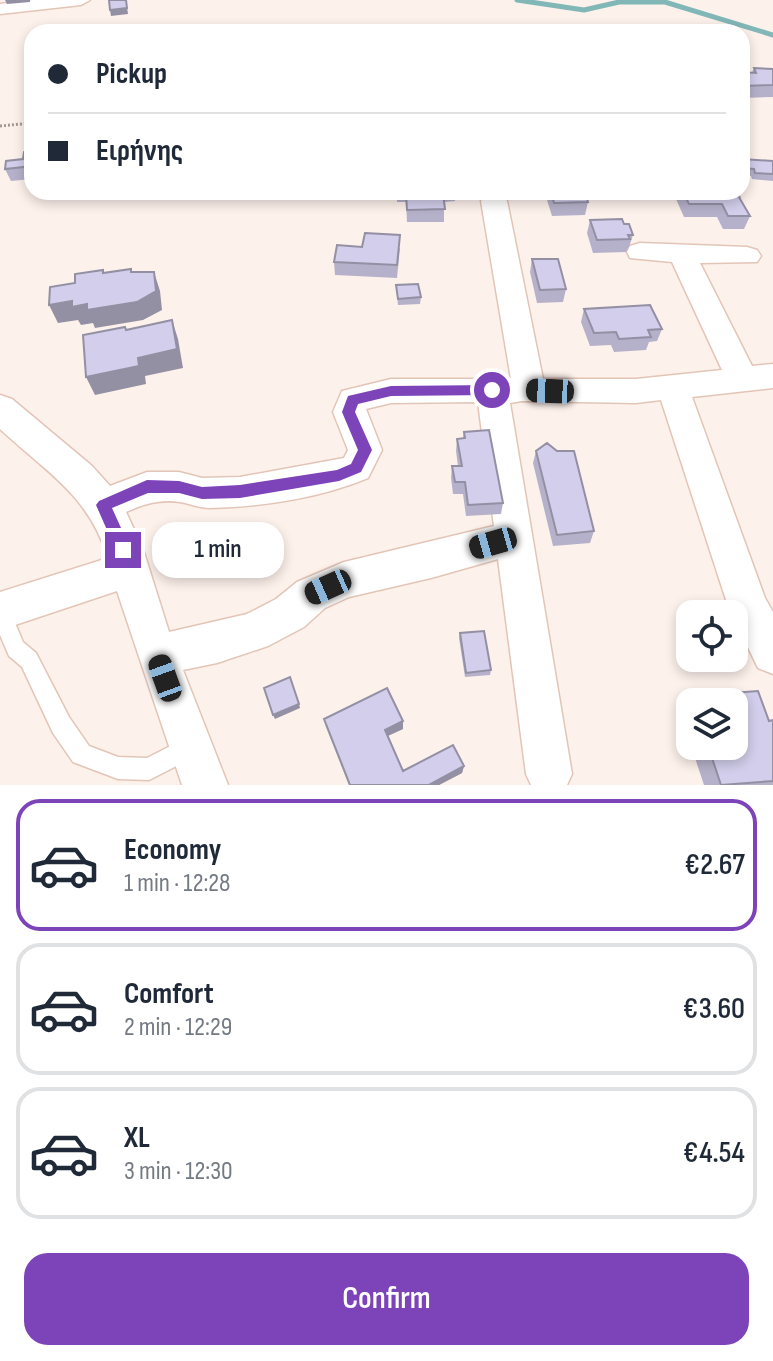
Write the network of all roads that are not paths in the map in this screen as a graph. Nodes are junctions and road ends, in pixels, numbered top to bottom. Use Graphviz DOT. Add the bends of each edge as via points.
graph roads {
  1 [pos="81,0"];
  2 [pos="0,9"];
  3 [pos="494,201"];
  4 [pos="640,252"];
  5 [pos="682,254"];
  6 [pos="747,256"];
  7 [pos="758,378"];
  8 [pos="673,389"];
  9 [pos="510,390"];
  10 [pos="0,408"];
  11 [pos="104,505"];
  12 [pos="511,538"];
  13 [pos="130,569"];
  14 [pos="0,611"];
  15 [pos="773,653"];
  16 [pos="157,655"];
  17 [pos="190,747"];
  18 [pos="549,774"];
  19 [pos="205,785"];
  1 -- 2 [label="street"];
  3 -- 9 [label="street"];
  4 -- 5 [label="street"];
  5 -- 6 [label="street"];
  5 -- 7 [label="street"];
  7 -- 8 [label="street"];
  8 -- 9 [label="street"];
  8 -- 15 [label="street" via="748,606"];
  9 -- 11 [label="street" via="391,391 353,400 349,412 365,450 356,468 339,475 240,492 147,487"];
  9 -- 12 [label="street"];
  10 -- 11 [label="street" via="79,474"];
  11 -- 13 [label="street"];
  12 -- 16 [label="street" via="344,580 254,632"];
  12 -- 18 [label="street"];
  13 -- 14 [label="street"];
  13 -- 16 [label="street"];
  14 -- 17 [label="lane" via="16,649 29,660 81,754 118,768 149,769"];
  16 -- 17 [label="street"];
  17 -- 19 [label="street"];
}
